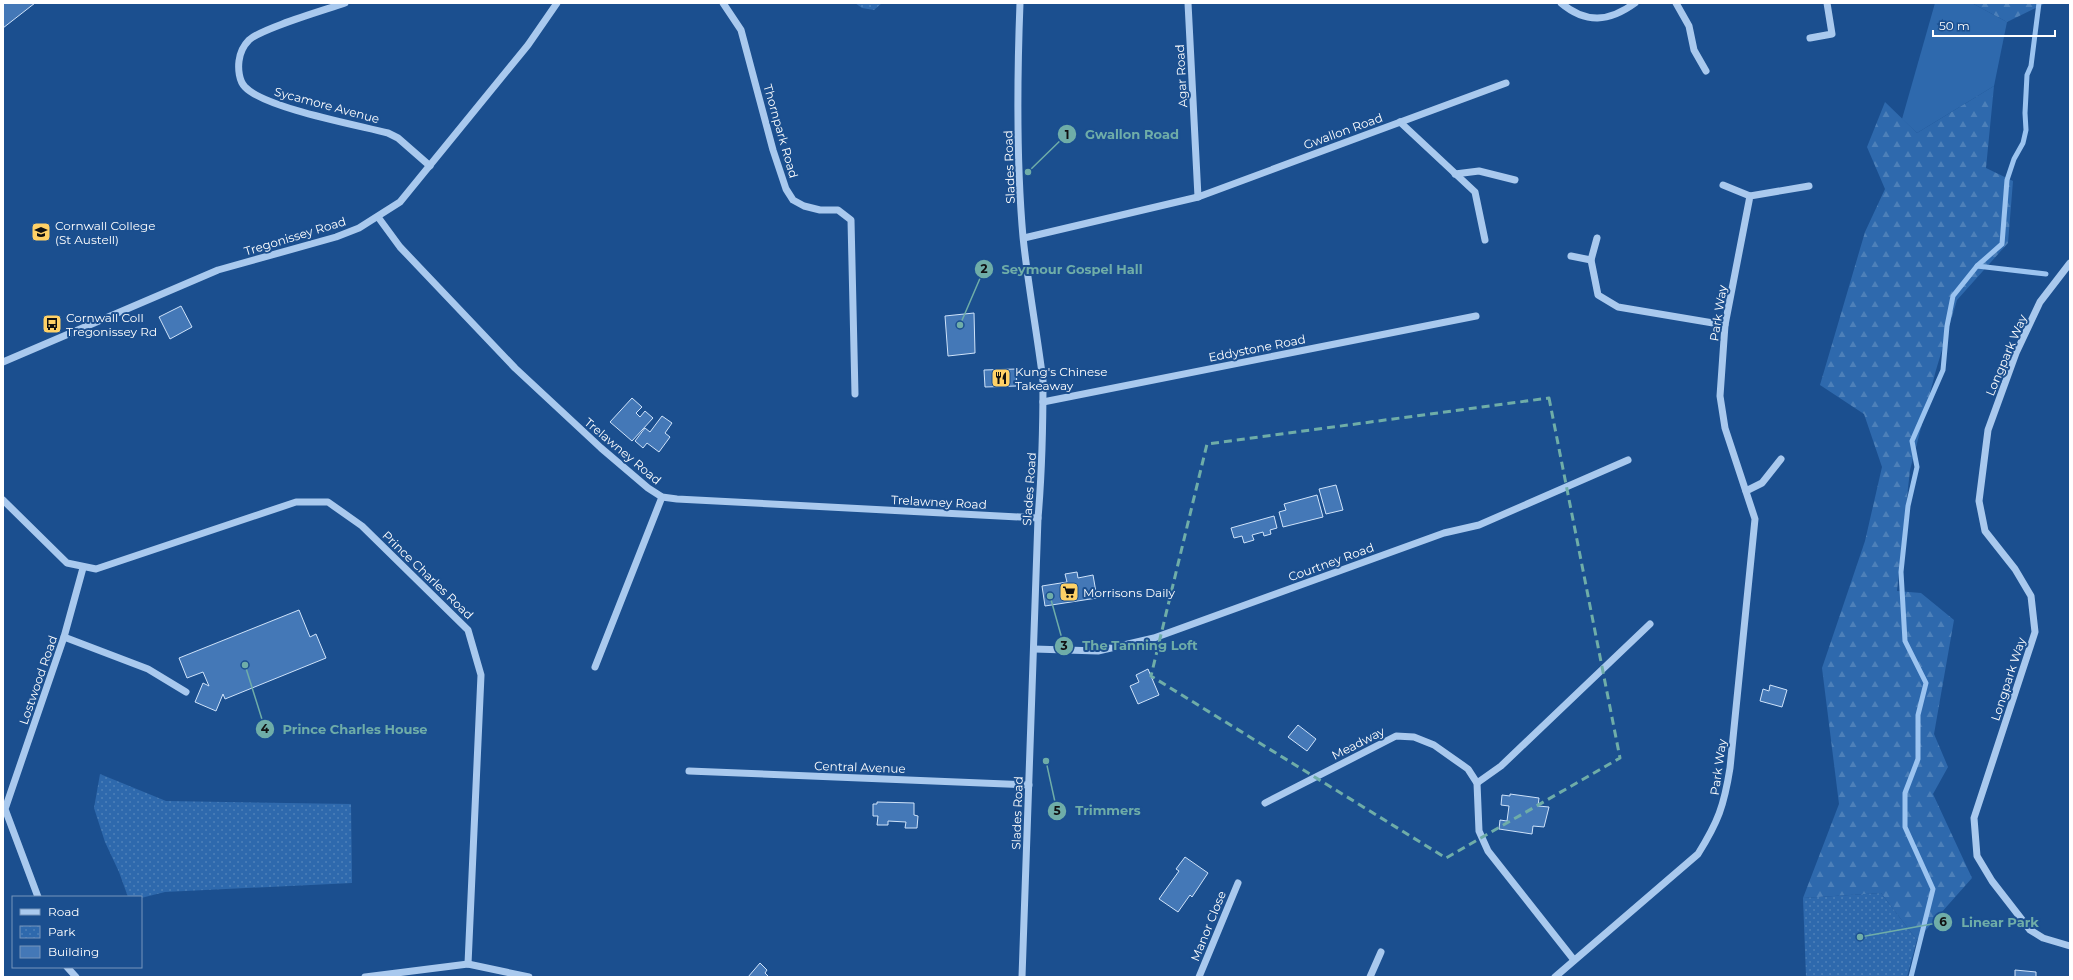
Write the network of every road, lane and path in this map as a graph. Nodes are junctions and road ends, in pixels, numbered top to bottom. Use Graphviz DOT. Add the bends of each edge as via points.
graph roads {
  1 [pos="345,3"];
  2 [pos="557,3"];
  3 [pos="723,3"];
  4 [pos="1020,3"];
  5 [pos="1188,3"];
  6 [pos="1561,3"];
  7 [pos="1635,3"];
  8 [pos="1676,3"];
  9 [pos="1827,3"];
  10 [pos="1810,38"];
  11 [pos="1706,71"];
  12 [pos="1506,83"];
  13 [pos="1400,122"];
  14 [pos="430,166"];
  15 [pos="1455,174"];
  16 [pos="1515,180"];
  17 [pos="1723,186"];
  18 [pos="1810,186"];
  19 [pos="1750,196"];
  20 [pos="1198,197"];
  21 [pos="378,217"];
  22 [pos="1024,238"];
  23 [pos="1597,238"];
  24 [pos="1484,240"];
  25 [pos="1571,256"];
  26 [pos="1591,260"];
  27 [pos="2070,263"];
  28 [pos="1476,316"];
  29 [pos="1725,325"];
  30 [pos="3,362"];
  31 [pos="854,394"];
  32 [pos="1043,402"];
  33 [pos="1781,459"];
  34 [pos="1628,460"];
  35 [pos="1746,491"];
  36 [pos="662,497"];
  37 [pos="3,500"];
  38 [pos="1038,518"];
  39 [pos="83,568"];
  40 [pos="1650,624"];
  41 [pos="64,637"];
  42 [pos="1034,649"];
  43 [pos="595,667"];
  44 [pos="186,692"];
  45 [pos="689,771"];
  46 [pos="1478,783"];
  47 [pos="1029,785"];
  48 [pos="1265,803"];
  49 [pos="1238,883"];
  50 [pos="38,896"];
  51 [pos="2070,946"];
  52 [pos="1381,952"];
  53 [pos="1574,960"];
  54 [pos="468,964"];
  55 [pos="68,968"];
  56 [pos="76,977"];
  57 [pos="364,977"];
  58 [pos="529,977"];
  59 [pos="1022,977"];
  60 [pos="1199,977"];
  61 [pos="1370,977"];
  62 [pos="1555,977"];
  1 -- 14 [label="street, Sycamore Avenue" via="249,39 241,51 238,70 244,86 263,99 388,133 398,138"];
  2 -- 14 [label="street, Tregonissey Road" via="528,45"];
  3 -- 31 [label="street, Thornpark Road" via="741,30 773,150 792,200 820,210 838,210 851,220"];
  4 -- 22 [label="street, Slades Road" via="1019,177"];
  5 -- 20 [label="street, Agar Road"];
  6 -- 7 [label="street" via="1584,18 1595,19 1624,11"];
  8 -- 11 [label="street" via="1689,26 1694,50"];
  9 -- 10 [label="street" via="1832,34"];
  12 -- 13 [label="street, Gwallon Road"];
  13 -- 15 [label="street"];
  13 -- 20 [label="street, Gwallon Road"];
  14 -- 21 [label="street, Tregonissey Road" via="400,202"];
  15 -- 16 [label="street" via="1478,171"];
  15 -- 24 [label="street" via="1475,192"];
  17 -- 19 [label="street"];
  18 -- 19 [label="street"];
  19 -- 29 [label="street, Park Way"];
  20 -- 22 [label="street, Gwallon Road"];
  21 -- 30 [label="street, Tregonissey Road" via="336,237 199,277"];
  21 -- 36 [label="street, Trelawney Road" via="400,247 515,368 601,448"];
  22 -- 32 [label="street, Slades Road" via="1043,381"];
  23 -- 26 [label="street"];
  25 -- 26 [label="street"];
  26 -- 29 [label="street" via="1598,295 1618,307"];
  27 -- 51 [label="street, Longpark Way" via="2040,302 2016,353 1988,430 1978,501 1985,530 2016,569 2031,596 2035,632 1974,818 1977,856 1992,881 2030,930 2044,938"];
  28 -- 32 [label="street, Eddystone Road"];
  29 -- 35 [label="street, Park Way" via="1720,396 1725,428"];
  32 -- 38 [label="street, Slades Road" via="1043,463"];
  33 -- 35 [label="street" via="1762,483"];
  34 -- 42 [label="street, Courtney Road" via="1479,525 1444,533 1154,638 1098,651"];
  35 -- 53 [label="street, Park Way" via="1755,519 1731,760 1724,803 1712,832 1698,854"];
  36 -- 38 [label="street, Trelawney Road" via="677,500"];
  36 -- 43 [label="street"];
  37 -- 39 [label="street" via="67,563"];
  38 -- 42 [label="street, Slades Road"];
  39 -- 41 [label="street, Lostwood Road"];
  39 -- 54 [label="street, Prince Charles Road" via="96,569 296,502 328,502 362,526 468,630 481,675"];
  40 -- 46 [label="street" via="1501,766"];
  41 -- 44 [label="street" via="148,669"];
  41 -- 50 [label="street, Lostwood Road" via="5,808"];
  42 -- 47 [label="street, Slades Road"];
  45 -- 47 [label="street, Central Avenue"];
  46 -- 48 [label="street, Meadway" via="1468,769 1434,745 1414,736 1396,736"];
  46 -- 53 [label="street" via="1478,831 1488,851"];
  47 -- 59 [label="street, Slades Road"];
  49 -- 60 [label="street, Manor Close"];
  52 -- 61 [label="street"];
  53 -- 62 [label="street, Park Way"];
  54 -- 57 [label="street"];
  54 -- 58 [label="street"];
  55 -- 56 [label="street"];
}
